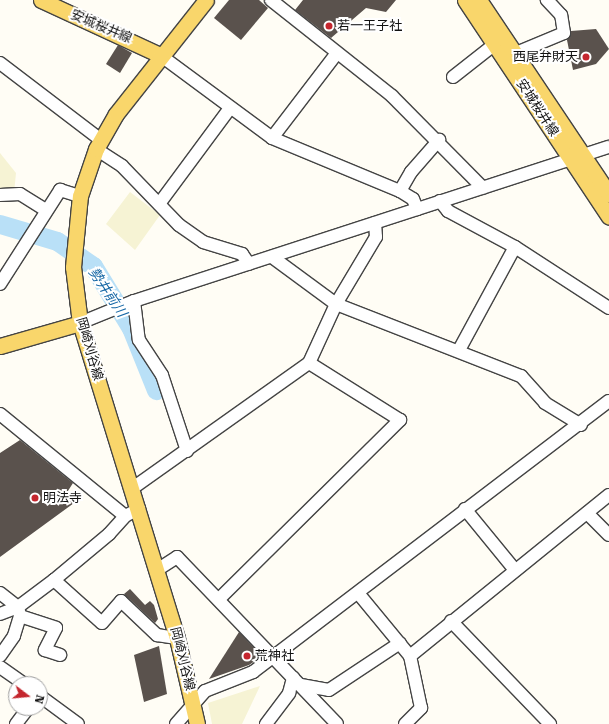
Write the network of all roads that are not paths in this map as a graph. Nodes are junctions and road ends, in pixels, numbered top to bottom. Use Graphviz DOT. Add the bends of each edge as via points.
graph roads {
  1 [pos="206,0"];
  2 [pos="271,0"];
  3 [pos="465,0"];
  4 [pos="479,0"];
  5 [pos="547,0"];
  6 [pos="44,1"];
  7 [pos="494,44"];
  8 [pos="337,53"];
  9 [pos="516,53"];
  10 [pos="160,55"];
  11 [pos="0,63"];
  12 [pos="453,77"];
  13 [pos="230,108"];
  14 [pos="272,138"];
  15 [pos="439,140"];
  16 [pos="99,144"];
  17 [pos="609,147"];
  18 [pos="578,157"];
  19 [pos="483,188"];
  20 [pos="400,191"];
  21 [pos="609,194"];
  22 [pos="0,195"];
  23 [pos="80,196"];
  24 [pos="440,201"];
  25 [pos="159,204"];
  26 [pos="417,208"];
  27 [pos="46,210"];
  28 [pos="609,217"];
  29 [pos="375,223"];
  30 [pos="515,247"];
  31 [pos="272,257"];
  32 [pos="249,264"];
  33 [pos="0,284"];
  34 [pos="134,301"];
  35 [pos="336,304"];
  36 [pos="609,308"];
  37 [pos="80,323"];
  38 [pos="0,346"];
  39 [pos="459,350"];
  40 [pos="309,363"];
  41 [pos="609,401"];
  42 [pos="0,414"];
  43 [pos="581,425"];
  44 [pos="187,451"];
  45 [pos="133,488"];
  46 [pos="609,495"];
  47 [pos="139,509"];
  48 [pos="465,509"];
  49 [pos="587,513"];
  50 [pos="125,516"];
  51 [pos="609,535"];
  52 [pos="157,570"];
  53 [pos="515,570"];
  54 [pos="54,580"];
  55 [pos="0,593"];
  56 [pos="358,593"];
  57 [pos="219,599"];
  58 [pos="19,611"];
  59 [pos="0,614"];
  60 [pos="451,621"];
  61 [pos="177,638"];
  62 [pos="400,643"];
  63 [pos="60,655"];
  64 [pos="0,656"];
  65 [pos="410,656"];
  66 [pos="273,657"];
  67 [pos="0,667"];
  68 [pos="13,676"];
  69 [pos="297,682"];
  70 [pos="48,702"];
  71 [pos="193,702"];
  72 [pos="78,724"];
  73 [pos="176,724"];
  74 [pos="197,724"];
  75 [pos="266,724"];
  76 [pos="337,724"];
  77 [pos="405,724"];
  78 [pos="550,724"];
  1 -- 10 [label="main road, 岡崎刈谷線"];
  2 -- 8 [label="street"];
  3 -- 7 [label="main road, 安城桜井線"];
  4 -- 9 [label="main road, 安城桜井線"];
  5 -- 9 [label="street" via="561,14 564,33"];
  6 -- 10 [label="main road, 安城桜井線"];
  7 -- 12 [label="street"];
  7 -- 18 [label="main road, 安城桜井線"];
  8 -- 14 [label="street"];
  8 -- 15 [label="street" via="392,96"];
  9 -- 18 [label="main road, 安城桜井線"];
  10 -- 13 [label="street"];
  10 -- 16 [label="main road, 岡崎刈谷線" via="116,114"];
  11 -- 16 [label="street"];
  13 -- 14 [label="street"];
  13 -- 25 [label="street"];
  14 -- 20 [label="street"];
  15 -- 19 [label="street"];
  15 -- 20 [label="street" via="411,172"];
  16 -- 23 [label="main road, 岡崎刈谷線"];
  16 -- 25 [label="street"];
  17 -- 18 [label="street"];
  18 -- 19 [label="street"];
  18 -- 21 [label="main road, 安城桜井線"];
  18 -- 28 [label="main road, 安城桜井線"];
  19 -- 24 [label="street"];
  20 -- 26 [label="street" via="413,199"];
  22 -- 27 [label="street" via="20,194"];
  23 -- 27 [label="street" via="60,190"];
  23 -- 37 [label="main road, 岡崎刈谷線" via="73,267"];
  24 -- 26 [label="street"];
  24 -- 30 [label="street" via="448,211"];
  25 -- 32 [label="street" via="197,238 242,254"];
  26 -- 29 [label="street"];
  27 -- 33 [label="street"];
  29 -- 31 [label="street"];
  29 -- 35 [label="street" via="376,236"];
  30 -- 36 [label="street"];
  30 -- 39 [label="street"];
  31 -- 32 [label="street"];
  31 -- 35 [label="street"];
  32 -- 34 [label="street"];
  34 -- 37 [label="street"];
  34 -- 44 [label="street" via="139,340 162,375"];
  35 -- 39 [label="street"];
  35 -- 40 [label="street"];
  37 -- 38 [label="main road"];
  37 -- 45 [label="main road, 岡崎刈谷線"];
  39 -- 43 [label="street" via="521,376 545,403"];
  40 -- 44 [label="street"];
  40 -- 57 [label="street" via="400,420"];
  41 -- 43 [label="street"];
  42 -- 50 [label="street"];
  43 -- 48 [label="street"];
  44 -- 45 [label="street"];
  45 -- 47 [label="main road, 岡崎刈谷線"];
  46 -- 49 [label="street"];
  47 -- 50 [label="street"];
  47 -- 52 [label="main road, 岡崎刈谷線"];
  48 -- 53 [label="street"];
  48 -- 56 [label="street"];
  49 -- 51 [label="street"];
  49 -- 53 [label="street"];
  50 -- 54 [label="street" via="109,534"];
  52 -- 57 [label="street" via="177,557"];
  52 -- 61 [label="main road, 岡崎刈谷線"];
  53 -- 60 [label="street"];
  54 -- 58 [label="street"];
  54 -- 61 [label="street" via="102,623 121,601 157,635"];
  55 -- 58 [label="street"];
  56 -- 62 [label="street"];
  56 -- 66 [label="street"];
  57 -- 66 [label="street"];
  58 -- 59 [label="street"];
  58 -- 63 [label="street" via="56,628 45,650"];
  58 -- 64 [label="street" via="14,636"];
  60 -- 65 [label="street"];
  60 -- 78 [label="street"];
  61 -- 71 [label="main road, 岡崎刈谷線"];
  62 -- 65 [label="street"];
  62 -- 69 [label="street" via="329,690"];
  65 -- 77 [label="street" via="421,708"];
  66 -- 69 [label="street"];
  66 -- 71 [label="street" via="253,672 205,691"];
  67 -- 68 [label="street"];
  69 -- 75 [label="street"];
  69 -- 76 [label="street"];
  70 -- 72 [label="street"];
  71 -- 73 [label="street"];
  71 -- 74 [label="main road, 岡崎刈谷線"];
}
